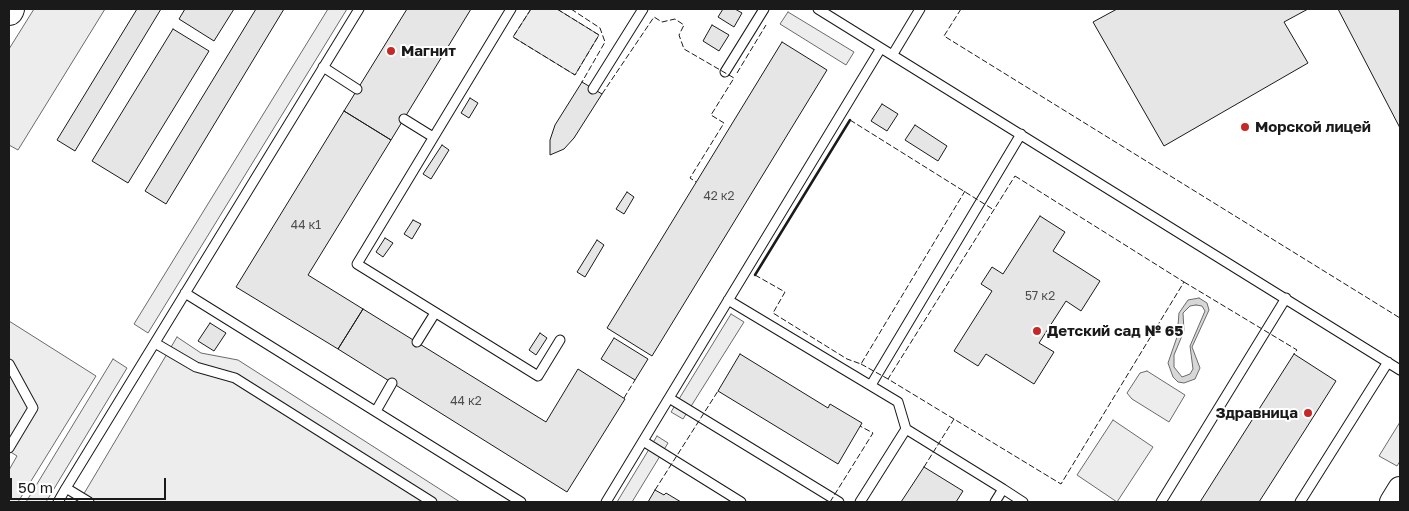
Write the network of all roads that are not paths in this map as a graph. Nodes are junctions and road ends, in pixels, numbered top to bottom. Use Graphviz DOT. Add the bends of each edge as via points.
graph roads {
  1 [pos="359,9"];
  2 [pos="510,9"];
  3 [pos="643,9"];
  4 [pos="764,9"];
  5 [pos="818,9"];
  6 [pos="920,9"];
  7 [pos="881,48"];
  8 [pos="892,54"];
  9 [pos="323,67"];
  10 [pos="725,72"];
  11 [pos="358,89"];
  12 [pos="593,89"];
  13 [pos="404,118"];
  14 [pos="1021,134"];
  15 [pos="433,137"];
  16 [pos="185,293"];
  17 [pos="1286,298"];
  18 [pos="728,300"];
  19 [pos="435,313"];
  20 [pos="560,340"];
  21 [pos="417,342"];
  22 [pos="155,343"];
  23 [pos="1388,362"];
  24 [pos="9,364"];
  25 [pos="1400,370"];
  26 [pos="392,383"];
  27 [pos="871,385"];
  28 [pos="669,398"];
  29 [pos="376,411"];
  30 [pos="906,429"];
  31 [pos="643,441"];
  32 [pos="9,448"];
  33 [pos="66,488"];
  34 [pos="1400,489"];
  35 [pos="1003,490"];
  36 [pos="58,502"];
  37 [pos="89,502"];
  38 [pos="432,502"];
  39 [pos="521,502"];
  40 [pos="606,502"];
  41 [pos="742,502"];
  42 [pos="840,502"];
  43 [pos="860,502"];
  44 [pos="995,502"];
  45 [pos="1024,502"];
  46 [pos="1161,502"];
  47 [pos="1300,502"];
  48 [pos="1392,502"];
  1 -- 9 [label="lane"];
  2 -- 15 [label="lane"];
  3 -- 12 [label="lane"];
  4 -- 10 [label="lane"];
  5 -- 7 [label="lane"];
  6 -- 8 [label="lane"];
  7 -- 8 [label="lane"];
  7 -- 18 [label="lane"];
  8 -- 14 [label="lane"];
  9 -- 11 [label="lane"];
  9 -- 16 [label="lane"];
  13 -- 15 [label="lane"];
  14 -- 17 [label="lane"];
  14 -- 27 [label="lane"];
  15 -- 19 [label="lane" via="357,264"];
  16 -- 22 [label="lane"];
  16 -- 29 [label="lane"];
  17 -- 23 [label="lane"];
  17 -- 46 [label="lane"];
  18 -- 27 [label="lane"];
  18 -- 28 [label="lane"];
  19 -- 20 [label="lane" via="538,376"];
  19 -- 21 [label="lane"];
  22 -- 33 [label="lane"];
  22 -- 38 [label="lane" via="196,367 235,378"];
  23 -- 25 [label="lane"];
  23 -- 47 [label="lane"];
  24 -- 32 [label="lane" via="33,408"];
  26 -- 29 [label="lane"];
  27 -- 30 [label="lane" via="898,402"];
  28 -- 31 [label="lane"];
  28 -- 42 [label="lane"];
  29 -- 39 [label="lane"];
  30 -- 35 [label="lane"];
  30 -- 43 [label="lane"];
  31 -- 40 [label="lane"];
  31 -- 41 [label="lane"];
  33 -- 36 [label="lane"];
  33 -- 37 [label="lane"];
  34 -- 48 [label="street"];
  35 -- 44 [label="lane"];
  35 -- 45 [label="lane"];
}
